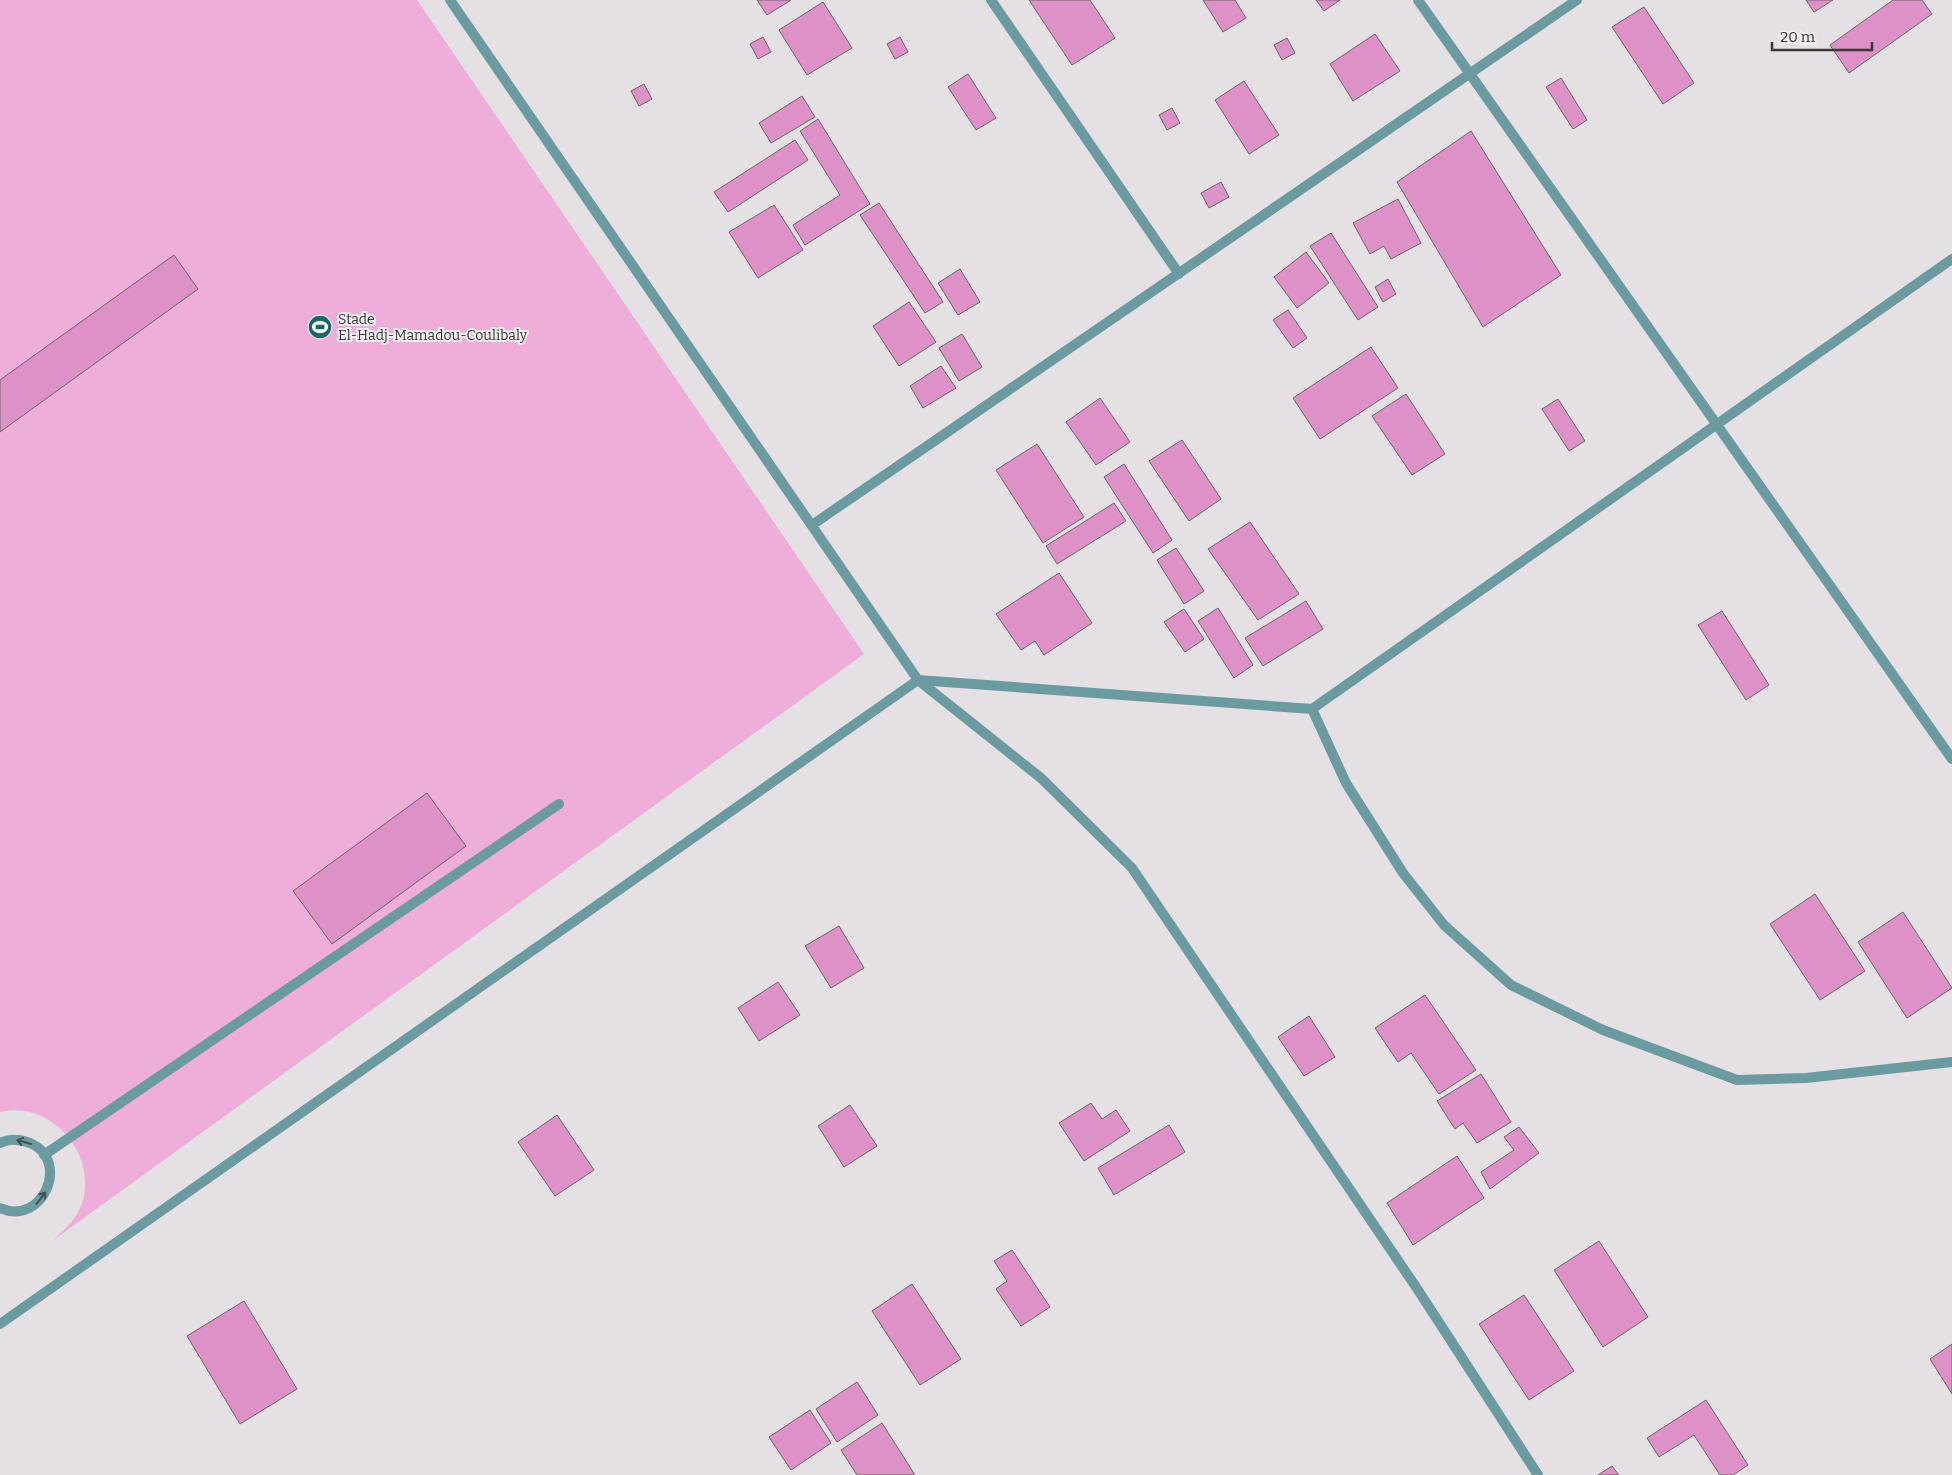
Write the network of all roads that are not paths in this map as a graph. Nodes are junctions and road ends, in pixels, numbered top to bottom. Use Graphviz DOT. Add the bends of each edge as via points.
graph roads {
  1 [pos="450,0"];
  2 [pos="991,0"];
  3 [pos="1418,0"];
  4 [pos="1577,0"];
  5 [pos="1470,74"];
  6 [pos="1952,259"];
  7 [pos="1179,274"];
  8 [pos="1716,425"];
  9 [pos="812,525"];
  10 [pos="918,680"];
  11 [pos="1312,709"];
  12 [pos="1952,759"];
  13 [pos="559,804"];
  14 [pos="1952,1062"];
  15 [pos="0,1143"];
  16 [pos="44,1156"];
  17 [pos="0,1208"];
  18 [pos="0,1324"];
  19 [pos="1538,1475"];
  1 -- 9 [label="street"];
  2 -- 7 [label="street"];
  3 -- 5 [label="street"];
  4 -- 5 [label="street"];
  5 -- 7 [label="street"];
  5 -- 8 [label="street"];
  6 -- 8 [label="street"];
  7 -- 9 [label="street"];
  8 -- 11 [label="street"];
  8 -- 12 [label="street"];
  9 -- 10 [label="street"];
  10 -- 11 [label="street"];
  10 -- 18 [label="street"];
  10 -- 19 [label="street" via="1040,778 1132,868 1418,1290"];
  11 -- 14 [label="street" via="1346,783 1403,873 1444,925 1511,985 1603,1030 1737,1080 1806,1078"];
  13 -- 16 [label="street"];
  16 -- 15 [label="street, one-way" via="34,1145 21,1140"];
  17 -- 16 [label="street, one-way" via="7,1212 21,1211 34,1206 44,1196 50,1183 50,1169"];
}
